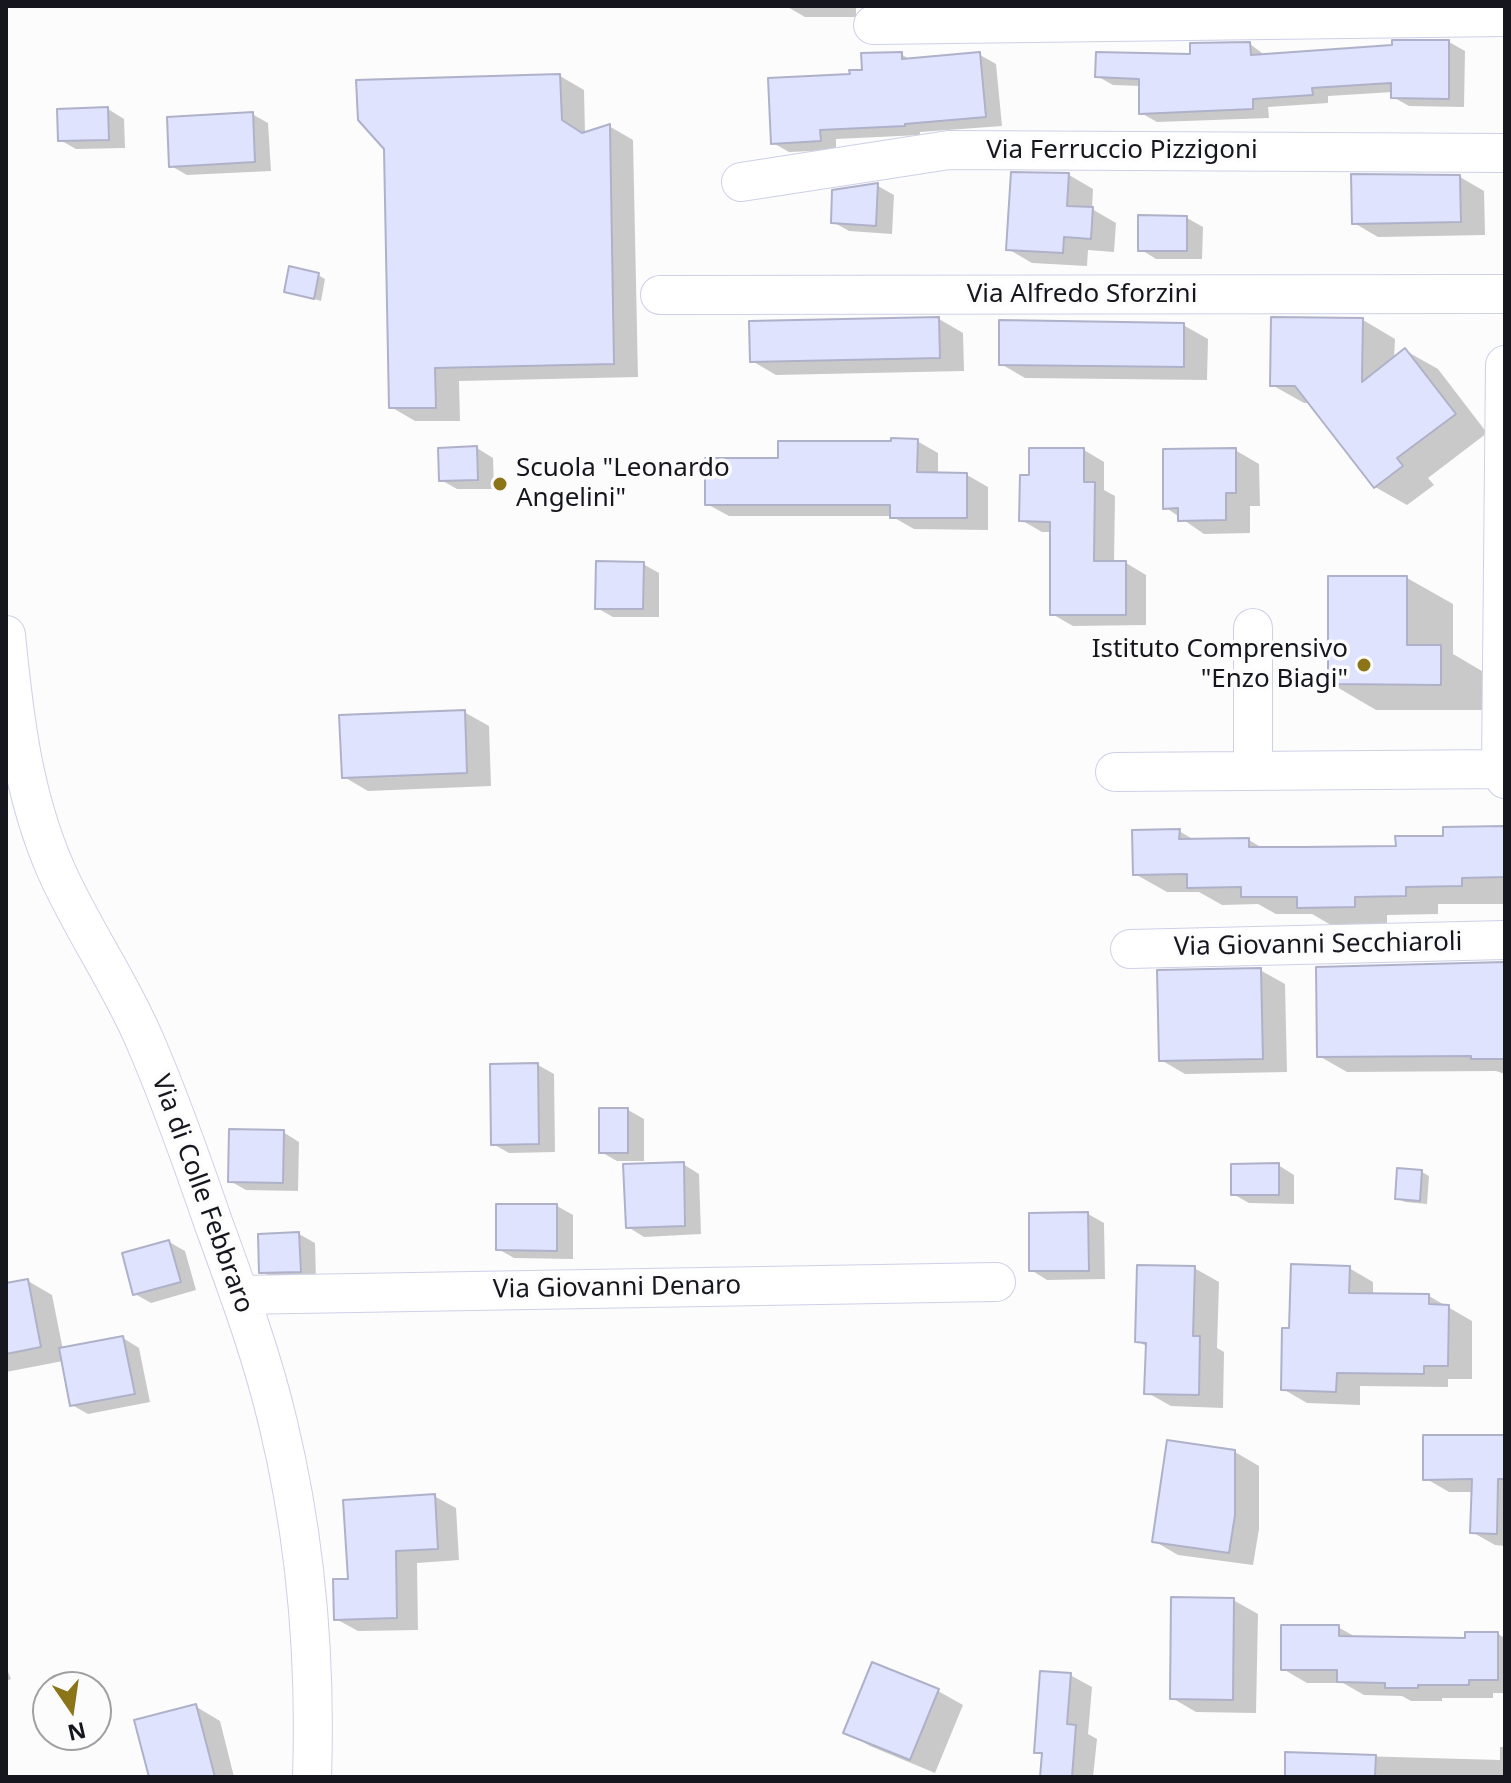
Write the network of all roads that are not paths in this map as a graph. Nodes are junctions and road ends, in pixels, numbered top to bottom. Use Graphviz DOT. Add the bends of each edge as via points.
graph roads {
  1 [pos="1505,17"];
  2 [pos="873,25"];
  3 [pos="1505,153"];
  4 [pos="741,182"];
  5 [pos="1505,294"];
  6 [pos="660,295"];
  7 [pos="1505,365"];
  8 [pos="1504,574"];
  9 [pos="1253,628"];
  10 [pos="6,635"];
  11 [pos="1253,771"];
  12 [pos="1115,772"];
  13 [pos="1504,774"];
  14 [pos="1505,940"];
  15 [pos="1130,949"];
  16 [pos="996,1282"];
  17 [pos="239,1295"];
  18 [pos="312,1777"];
  1 -- 2 [label="street"];
  3 -- 4 [label="street, Via Ferruccio Pizzigoni" via="949,150"];
  5 -- 6 [label="street, Via Alfredo Sforzini"];
  7 -- 8 [label="street"];
  8 -- 13 [label="street"];
  9 -- 11 [label="street"];
  10 -- 17 [label="street, Via di Colle Febbraro" via="24,773 39,829 74,908 144,1039"];
  11 -- 12 [label="street"];
  11 -- 13 [label="street"];
  14 -- 15 [label="street, Via Giovanni Secchiaroli"];
  16 -- 17 [label="street, Via Giovanni Denaro"];
  17 -- 18 [label="street, Via di Colle Febbraro" via="278,1422 295,1503 310,1644"];
}
